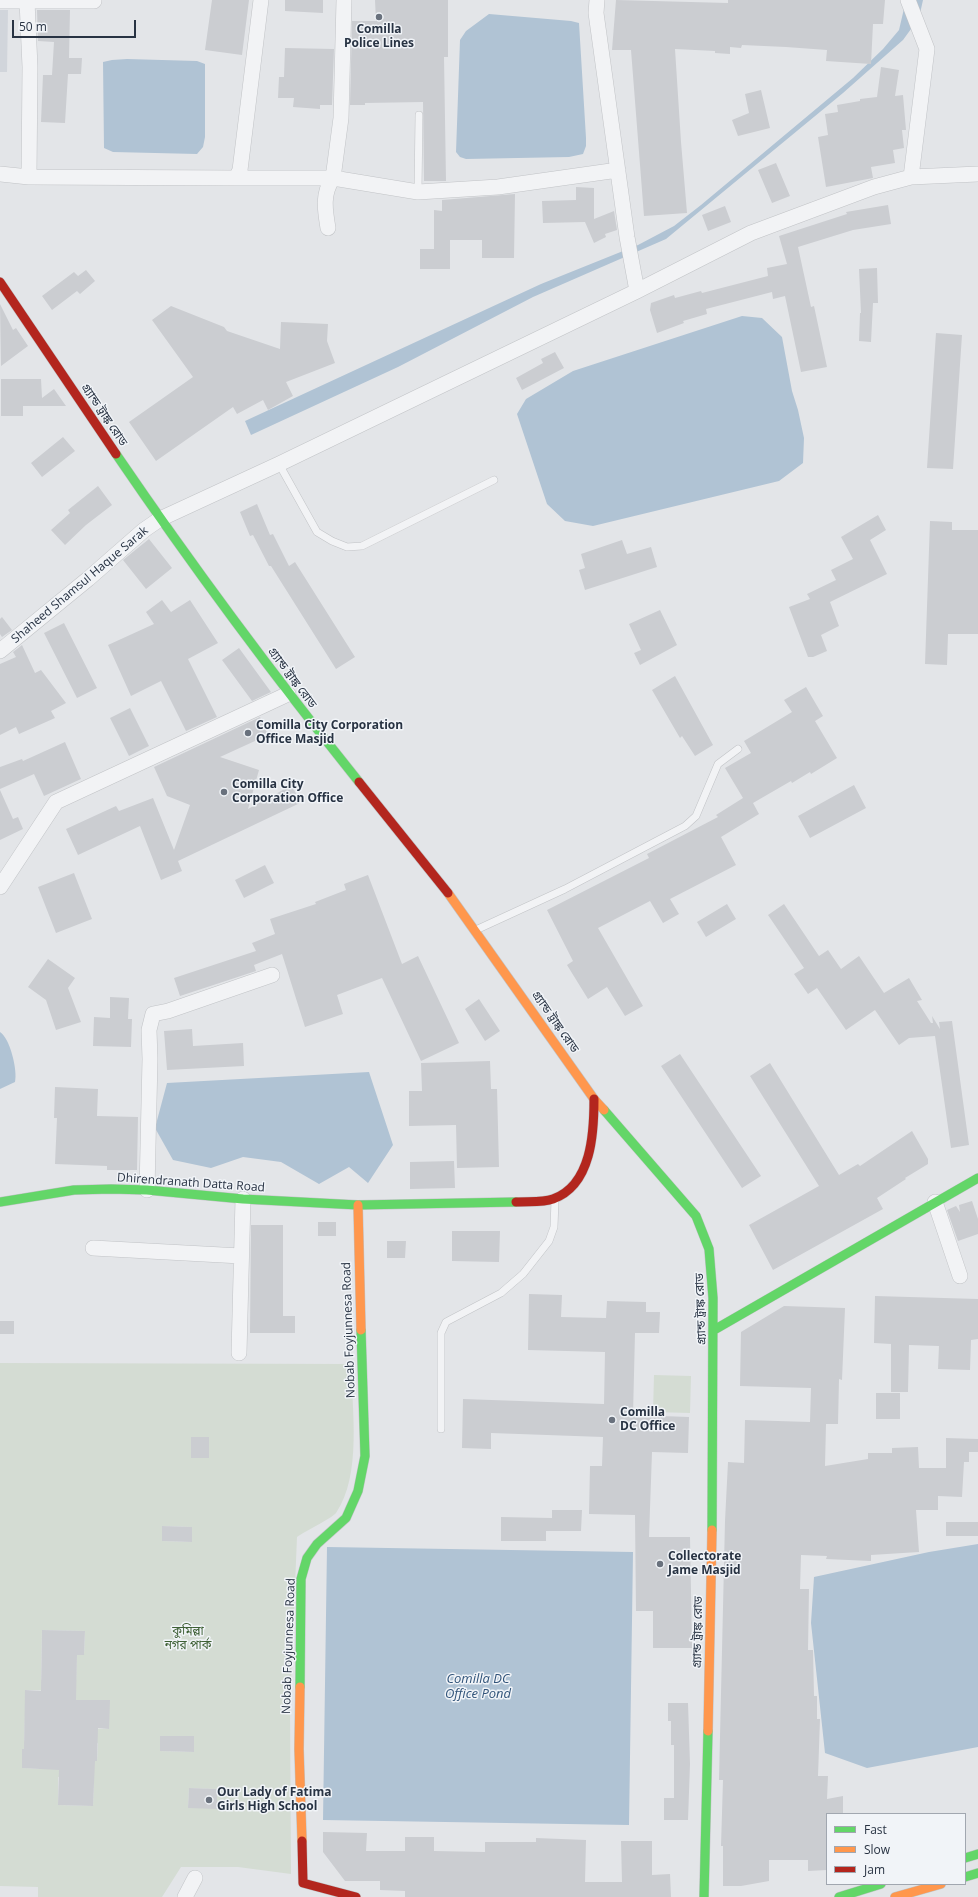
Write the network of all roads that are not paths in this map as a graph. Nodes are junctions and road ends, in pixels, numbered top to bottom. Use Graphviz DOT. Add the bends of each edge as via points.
graph roads {
  1 [pos="94,0"];
  2 [pos="261,0"];
  3 [pos="344,0"];
  4 [pos="597,0"];
  5 [pos="908,0"];
  6 [pos="0,1"];
  7 [pos="27,1"];
  8 [pos="419,115"];
  9 [pos="618,170"];
  10 [pos="0,174"];
  11 [pos="978,174"];
  12 [pos="29,177"];
  13 [pos="911,177"];
  14 [pos="236,178"];
  15 [pos="333,178"];
  16 [pos="418,192"];
  17 [pos="328,228"];
  18 [pos="0,282"];
  19 [pos="637,291"];
  20 [pos="280,464"];
  21 [pos="494,480"];
  22 [pos="160,519"];
  23 [pos="0,651"];
  24 [pos="288,694"];
  25 [pos="738,749"];
  26 [pos="0,887"];
  27 [pos="476,930"];
  28 [pos="272,975"];
  29 [pos="594,1099"];
  30 [pos="978,1178"];
  31 [pos="148,1190"];
  32 [pos="555,1198"];
  33 [pos="243,1199"];
  34 [pos="0,1202"];
  35 [pos="935,1202"];
  36 [pos="358,1205"];
  37 [pos="93,1248"];
  38 [pos="241,1256"];
  39 [pos="960,1276"];
  40 [pos="714,1330"];
  41 [pos="239,1353"];
  42 [pos="441,1429"];
  43 [pos="978,1854"];
  44 [pos="966,1858"];
  45 [pos="978,1874"];
  46 [pos="966,1877"];
  47 [pos="195,1878"];
  48 [pos="878,1885"];
  49 [pos="938,1885"];
  50 [pos="914,1894"];
  51 [pos="185,1897"];
  52 [pos="356,1897"];
  53 [pos="704,1897"];
  54 [pos="839,1897"];
  55 [pos="895,1897"];
  1 -- 7 [label="street"];
  2 -- 14 [label="street" via="240,170"];
  3 -- 15 [label="street" via="341,118"];
  4 -- 9 [label="street" via="596,13"];
  5 -- 13 [label="street" via="927,49"];
  6 -- 7 [label="street"];
  7 -- 12 [label="street" via="30,67"];
  8 -- 16 [label="lane"];
  9 -- 16 [label="street" via="498,187"];
  9 -- 19 [label="street"];
  10 -- 12 [label="street"];
  11 -- 13 [label="street, Shaheed Shamsul Haque Sarak"];
  12 -- 14 [label="street"];
  13 -- 19 [label="street, Shaheed Shamsul Haque Sarak" via="874,187 751,233"];
  14 -- 15 [label="street"];
  15 -- 16 [label="street"];
  15 -- 17 [label="street" via="327,187 324,207"];
  18 -- 22 [label="main road, গ্র্যান্ড ট্রাঙ্ক রোড"];
  19 -- 20 [label="street, Shaheed Shamsul Haque Sarak"];
  20 -- 21 [label="lane" via="317,532 332,542 347,546 362,546"];
  20 -- 22 [label="street, Shaheed Shamsul Haque Sarak"];
  22 -- 23 [label="street, Shaheed Shamsul Haque Sarak"];
  22 -- 24 [label="main road, গ্র্যান্ড ট্রাঙ্ক রোড"];
  24 -- 26 [label="street" via="56,802"];
  24 -- 27 [label="main road, গ্র্যান্ড ট্রাঙ্ক রোড"];
  25 -- 27 [label="lane" via="718,764 696,816 685,826 565,889"];
  27 -- 29 [label="main road, গ্র্যান্ড ট্রাঙ্ক রোড"];
  28 -- 31 [label="street" via="153,1014 149,1030"];
  29 -- 32 [label="main road" via="595,1126 590,1151 571,1187"];
  29 -- 40 [label="main road, গ্র্যান্ড ট্রাঙ্ক রোড" via="696,1216 707,1244 710,1261"];
  30 -- 35 [label="main road"];
  31 -- 33 [label="main road, Dhirendranath Datta Road"];
  31 -- 34 [label="main road, Dhirendranath Datta Road" via="74,1190"];
  32 -- 36 [label="main road, Dhirendranath Datta Road" via="540,1201"];
  32 -- 42 [label="lane" via="554,1227 549,1241 524,1274 501,1293 446,1322 443,1327"];
  33 -- 36 [label="main road, Dhirendranath Datta Road"];
  33 -- 38 [label="street"];
  35 -- 39 [label="street"];
  35 -- 40 [label="main road"];
  36 -- 52 [label="main road, Nobab Foyjunnesa Road" via="365,1456 358,1491 346,1518 317,1544 307,1558 301,1579 299,1749 303,1883"];
  37 -- 38 [label="street"];
  38 -- 41 [label="street"];
  40 -- 53 [label="main road, গ্র্যান্ড ট্রাঙ্ক রোড" via="712,1559"];
  43 -- 44 [label="main road"];
  45 -- 46 [label="main road"];
  47 -- 51 [label="street"];
  48 -- 54 [label="main road"];
  49 -- 50 [label="main road"];
  50 -- 55 [label="main road"];
}
